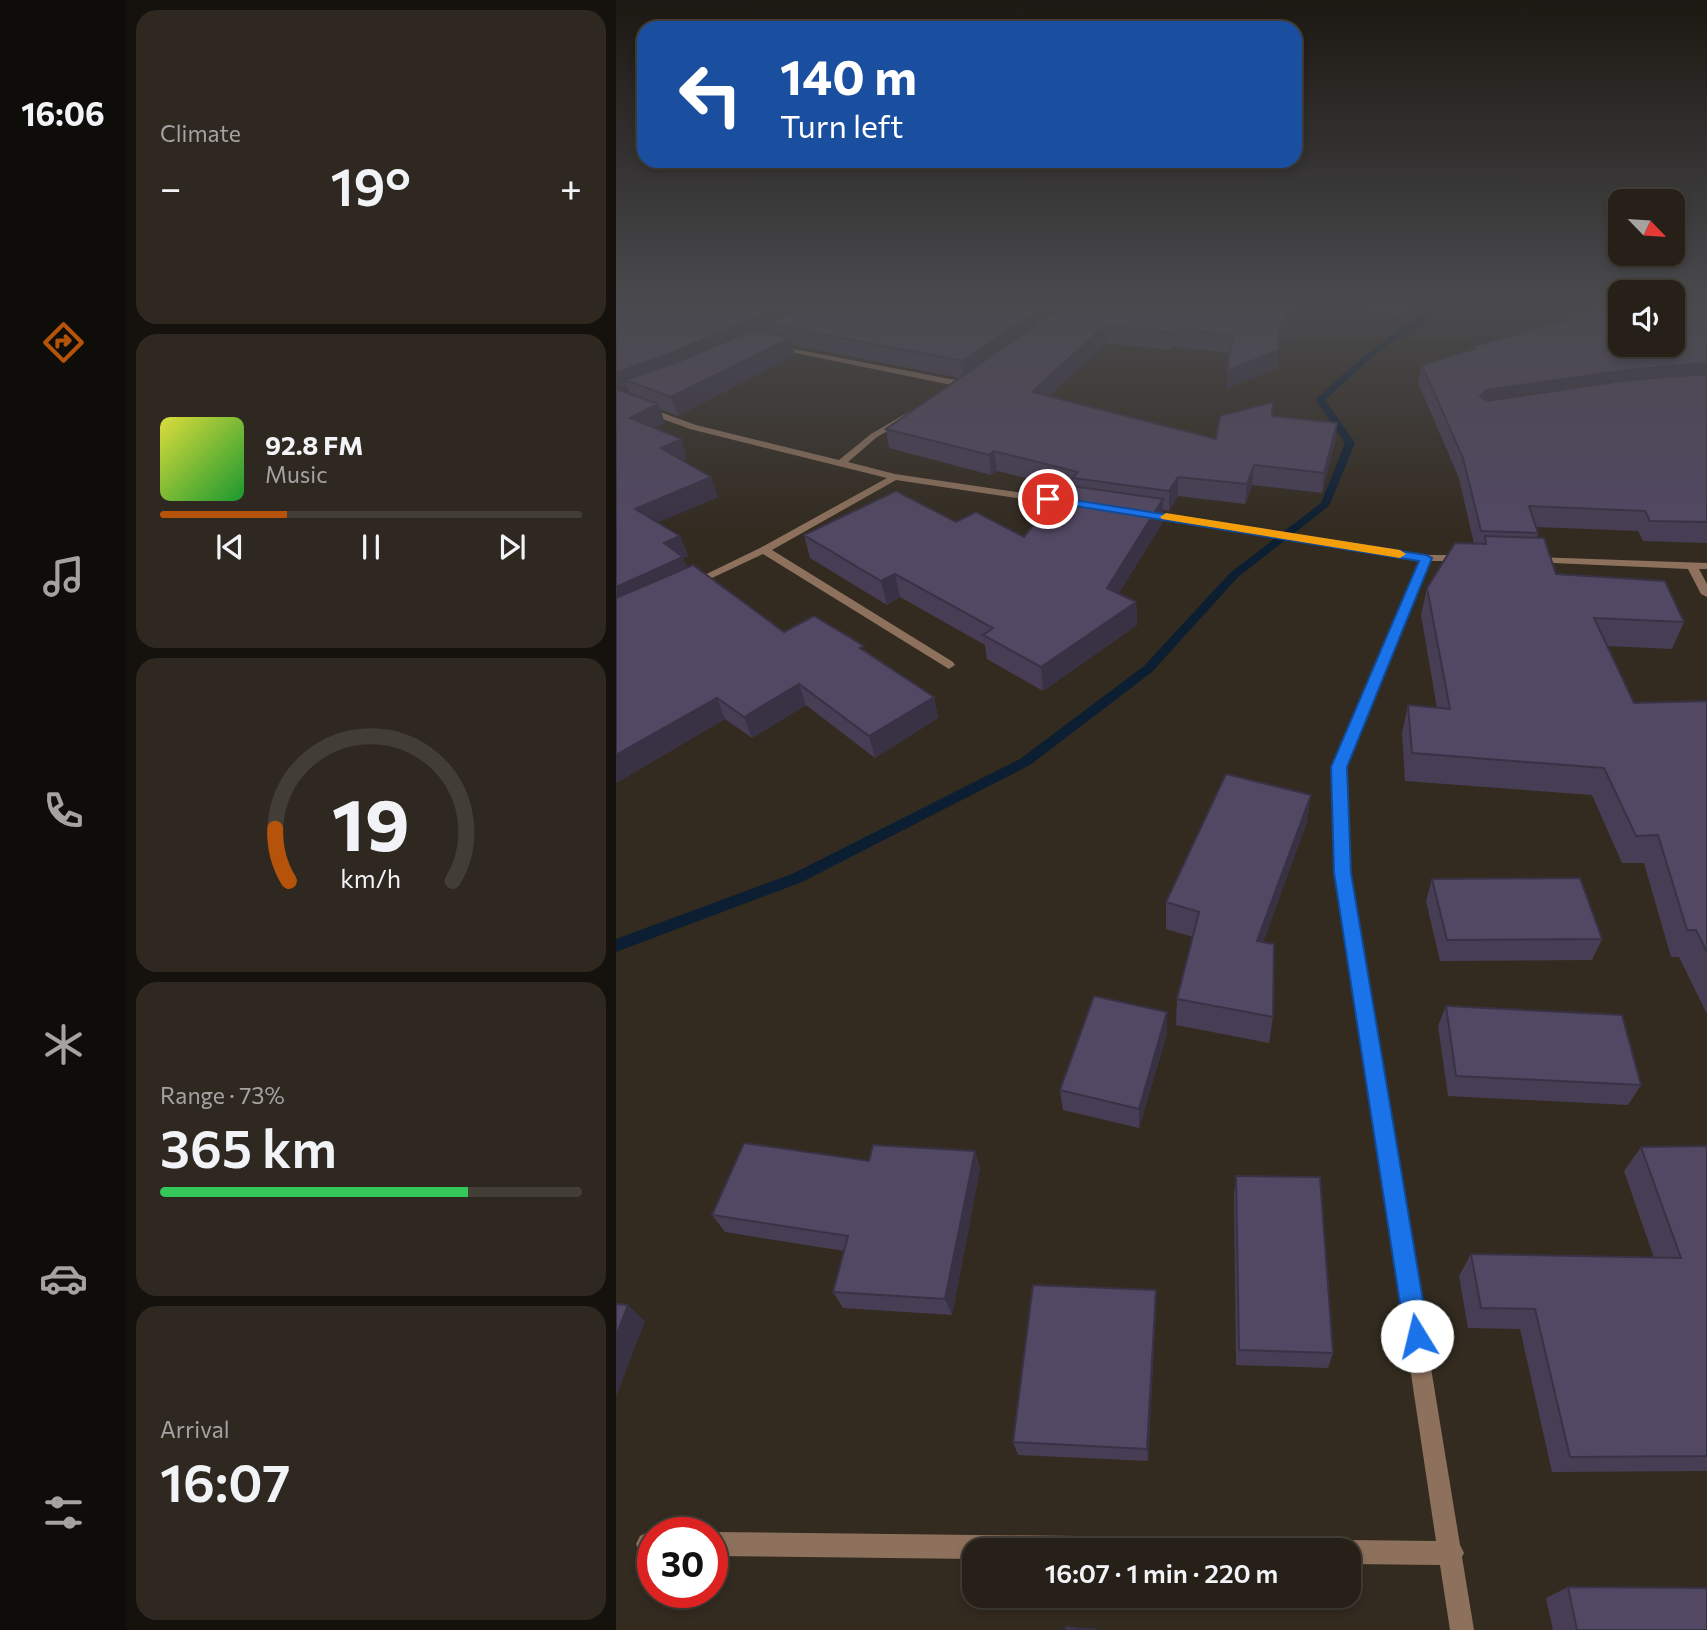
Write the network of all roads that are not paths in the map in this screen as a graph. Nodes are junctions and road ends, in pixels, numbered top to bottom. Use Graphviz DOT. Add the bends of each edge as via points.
graph roads {
  1 [pos="936,379"];
  2 [pos="974,379"];
  3 [pos="966,385"];
  4 [pos="955,391"];
  5 [pos="627,395"];
  6 [pos="616,399"];
  7 [pos="922,408"];
  8 [pos="841,464"];
  9 [pos="895,477"];
  10 [pos="1089,505"];
  11 [pos="1130,511"];
  12 [pos="764,550"];
  13 [pos="1472,557"];
  14 [pos="1426,558"];
  15 [pos="1526,559"];
  16 [pos="1707,566"];
  17 [pos="1693,568"];
  18 [pos="678,590"];
  19 [pos="1707,594"];
  20 [pos="949,665"];
  21 [pos="728,1544"];
  22 [pos="962,1547"];
  23 [pos="1361,1552"];
  24 [pos="1452,1553"];
  25 [pos="1462,1630"];
  1 -- 3 [label="street"];
  2 -- 3 [label="street"];
  3 -- 4 [label="street"];
  5 -- 6 [label="street"];
  6 -- 8 [label="street" via="693,427"];
  7 -- 8 [label="street" via="890,425"];
  8 -- 9 [label="street"];
  9 -- 10 [label="street"];
  9 -- 12 [label="street"];
  11 -- 14 [label="street"];
  12 -- 18 [label="street"];
  12 -- 20 [label="street"];
  13 -- 14 [label="street"];
  14 -- 24 [label="street" via="1339,767 1339,780 1343,873"];
  15 -- 17 [label="street"];
  16 -- 17 [label="street"];
  17 -- 19 [label="street"];
  21 -- 22 [label="street"];
  23 -- 24 [label="street"];
  24 -- 25 [label="street"];
}
